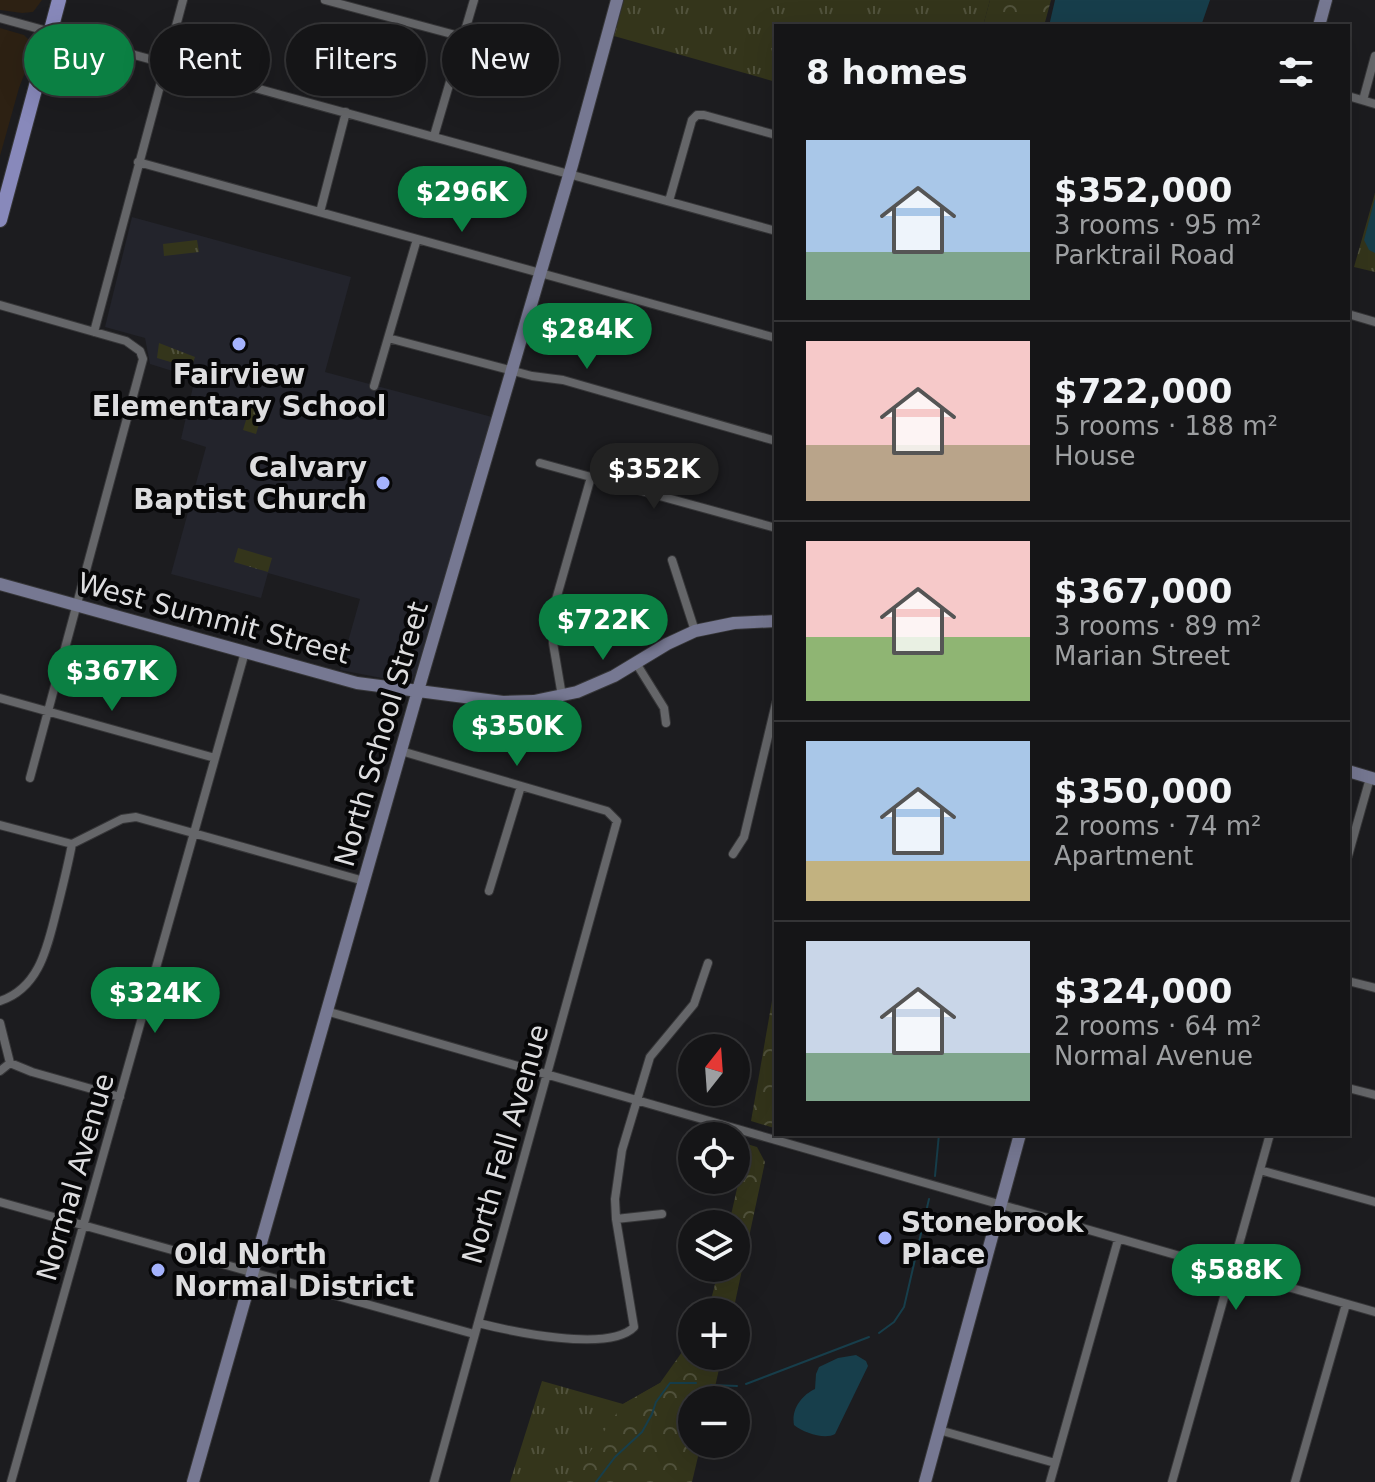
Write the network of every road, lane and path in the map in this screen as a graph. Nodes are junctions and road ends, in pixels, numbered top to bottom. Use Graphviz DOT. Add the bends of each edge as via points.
graph roads {
  1 [pos="59,0"];
  2 [pos="183,0"];
  3 [pos="325,0"];
  4 [pos="474,0"];
  5 [pos="617,0"];
  6 [pos="1326,0"];
  7 [pos="0,18"];
  8 [pos="53,24"];
  9 [pos="176,24"];
  10 [pos="467,24"];
  11 [pos="1320,24"];
  12 [pos="24,25"];
  13 [pos="442,31"];
  14 [pos="1375,56"];
  15 [pos="270,91"];
  16 [pos="34,96"];
  17 [pos="156,96"];
  18 [pos="446,96"];
  19 [pos="1350,97"];
  20 [pos="1363,100"];
  21 [pos="1375,104"];
  22 [pos="346,112"];
  23 [pos="774,134"];
  24 [pos="434,136"];
  25 [pos="138,162"];
  26 [pos="570,173"];
  27 [pos="669,201"];
  28 [pos="320,212"];
  29 [pos="0,220"];
  30 [pos="774,230"];
  31 [pos="417,239"];
  32 [pos="541,272"];
  33 [pos="0,305"];
  34 [pos="1350,315"];
  35 [pos="1375,322"];
  36 [pos="94,332"];
  37 [pos="774,337"];
  38 [pos="388,338"];
  39 [pos="512,371"];
  40 [pos="374,386"];
  41 [pos="774,440"];
  42 [pos="540,463"];
  43 [pos="591,477"];
  44 [pos="774,527"];
  45 [pos="672,560"];
  46 [pos="0,584"];
  47 [pos="77,605"];
  48 [pos="774,621"];
  49 [pos="695,631"];
  50 [pos="245,652"];
  51 [pos="636,663"];
  52 [pos="418,690"];
  53 [pos="562,696"];
  54 [pos="0,698"];
  55 [pos="48,711"];
  56 [pos="774,711"];
  57 [pos="666,723"];
  58 [pos="401,751"];
  59 [pos="215,758"];
  60 [pos="1350,772"];
  61 [pos="30,778"];
  62 [pos="1372,778"];
  63 [pos="521,786"];
  64 [pos="0,825"];
  65 [pos="195,834"];
  66 [pos="72,844"];
  67 [pos="1350,850"];
  68 [pos="733,854"];
  69 [pos="364,881"];
  70 [pos="489,891"];
  71 [pos="708,963"];
  72 [pos="1350,982"];
  73 [pos="1375,988"];
  74 [pos="0,1001"];
  75 [pos="326,1011"];
  76 [pos="0,1023"];
  77 [pos="10,1063"];
  78 [pos="0,1071"];
  79 [pos="547,1075"];
  80 [pos="1350,1089"];
  81 [pos="1375,1095"];
  82 [pos="120,1097"];
  83 [pos="635,1100"];
  84 [pos="1019,1136"];
  85 [pos="1269,1136"];
  86 [pos="1260,1170"];
  87 [pos="0,1202"];
  88 [pos="1375,1202"];
  89 [pos="1000,1206"];
  90 [pos="662,1214"];
  91 [pos="616,1219"];
  92 [pos="84,1226"];
  93 [pos="1118,1240"];
  94 [pos="252,1272"];
  95 [pos="1231,1272"];
  96 [pos="1346,1304"];
  97 [pos="1375,1312"];
  98 [pos="478,1323"];
  99 [pos="474,1334"];
  100 [pos="939,1430"];
  101 [pos="1055,1463"];
  102 [pos="11,1482"];
  103 [pos="193,1482"];
  104 [pos="434,1482"];
  105 [pos="925,1482"];
  106 [pos="1050,1482"];
  107 [pos="1172,1482"];
  108 [pos="1295,1482"];
  1 -- 8 [label="main road"];
  2 -- 9 [label="street"];
  3 -- 13 [label="street"];
  4 -- 10 [label="street"];
  5 -- 26 [label="street, North School Street"];
  6 -- 11 [label="street"];
  7 -- 12 [label="street"];
  14 -- 20 [label="street"];
  15 -- 22 [label="street"];
  16 -- 29 [label="main road"];
  17 -- 25 [label="street"];
  18 -- 24 [label="street"];
  19 -- 20 [label="street"];
  20 -- 21 [label="street"];
  22 -- 24 [label="street"];
  22 -- 28 [label="street"];
  23 -- 27 [label="street" via="697,115"];
  24 -- 26 [label="street"];
  25 -- 28 [label="street"];
  25 -- 36 [label="street"];
  26 -- 27 [label="street"];
  26 -- 32 [label="street, North School Street"];
  27 -- 30 [label="street"];
  28 -- 31 [label="street"];
  31 -- 32 [label="street"];
  31 -- 38 [label="street"];
  32 -- 37 [label="street"];
  32 -- 39 [label="street, North School Street"];
  33 -- 36 [label="street"];
  34 -- 35 [label="street"];
  36 -- 47 [label="street" via="131,343 143,362"];
  38 -- 39 [label="street"];
  38 -- 40 [label="street"];
  39 -- 41 [label="street" via="563,380"];
  39 -- 52 [label="street, North School Street"];
  42 -- 43 [label="street"];
  43 -- 44 [label="street"];
  43 -- 53 [label="street" via="553,610"];
  45 -- 49 [label="street"];
  46 -- 47 [label="street, West Summit Street"];
  47 -- 50 [label="street, West Summit Street"];
  47 -- 55 [label="street"];
  48 -- 49 [label="street, West Summit Street"];
  49 -- 51 [label="street, West Summit Street"];
  50 -- 52 [label="street, West Summit Street" via="357,683"];
  50 -- 59 [label="street, Normal Avenue"];
  51 -- 53 [label="street, West Summit Street"];
  51 -- 57 [label="street" via="664,708"];
  52 -- 53 [label="street, West Summit Street" via="503,702"];
  52 -- 58 [label="street, North School Street"];
  54 -- 55 [label="street"];
  55 -- 59 [label="street"];
  55 -- 61 [label="street"];
  56 -- 68 [label="street" via="744,837"];
  58 -- 63 [label="street"];
  58 -- 69 [label="street, North School Street"];
  59 -- 65 [label="street, Normal Avenue"];
  60 -- 62 [label="street"];
  62 -- 67 [label="street"];
  63 -- 70 [label="street"];
  63 -- 79 [label="street, North Fell Avenue" via="607,811 615,817 616,827"];
  64 -- 66 [label="street"];
  65 -- 66 [label="street" via="136,817"];
  65 -- 69 [label="street"];
  65 -- 82 [label="street, Normal Avenue"];
  66 -- 74 [label="street" via="44,956 30,981"];
  69 -- 75 [label="street, North School Street"];
  71 -- 83 [label="street" via="694,1004 650,1057"];
  72 -- 73 [label="street"];
  75 -- 79 [label="street"];
  75 -- 94 [label="street, North School Street"];
  76 -- 77 [label="street"];
  77 -- 78 [label="street"];
  77 -- 82 [label="street"];
  79 -- 83 [label="street"];
  79 -- 98 [label="street, North Fell Avenue"];
  80 -- 81 [label="street"];
  82 -- 92 [label="street, Normal Avenue"];
  83 -- 89 [label="street"];
  83 -- 91 [label="street" via="618,1173"];
  84 -- 89 [label="street"];
  85 -- 86 [label="street"];
  86 -- 88 [label="street"];
  86 -- 95 [label="street"];
  87 -- 92 [label="street"];
  89 -- 93 [label="street"];
  89 -- 100 [label="street"];
  90 -- 91 [label="street"];
  91 -- 98 [label="street" via="635,1323 630,1331 561,1339"];
  92 -- 94 [label="street"];
  92 -- 102 [label="street, Normal Avenue"];
  93 -- 95 [label="street"];
  93 -- 101 [label="street"];
  94 -- 99 [label="street"];
  94 -- 103 [label="street, North School Street"];
  95 -- 96 [label="street"];
  95 -- 107 [label="street"];
  96 -- 97 [label="street"];
  96 -- 108 [label="street"];
  98 -- 99 [label="street, North Fell Avenue"];
  99 -- 104 [label="street, North Fell Avenue"];
  100 -- 101 [label="street"];
  100 -- 105 [label="street"];
  101 -- 106 [label="street"];
}
